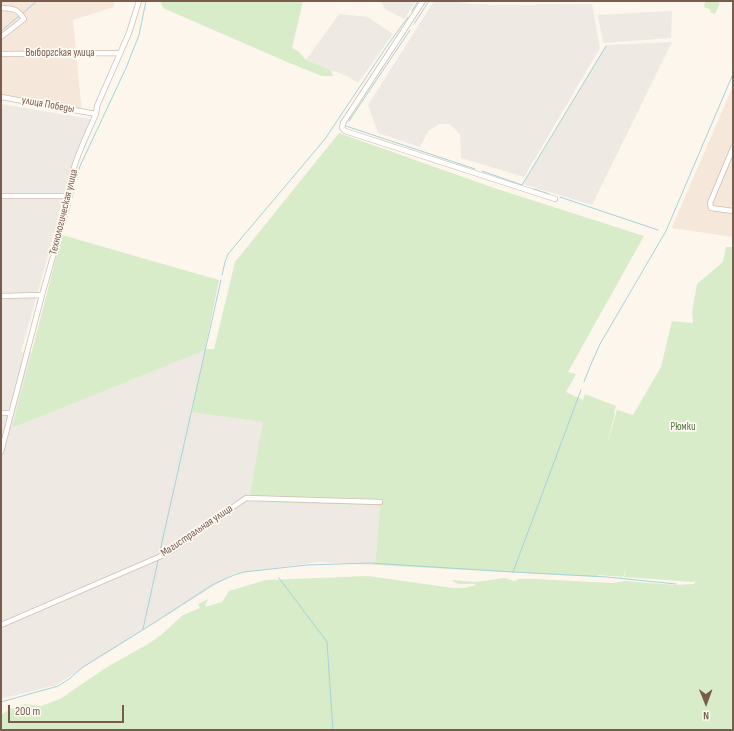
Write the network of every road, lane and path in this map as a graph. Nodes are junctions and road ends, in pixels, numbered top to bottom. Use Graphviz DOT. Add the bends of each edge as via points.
graph roads {
  1 [pos="139,1"];
  2 [pos="423,1"];
  3 [pos="1,8"];
  4 [pos="1,36"];
  5 [pos="120,53"];
  6 [pos="1,54"];
  7 [pos="1,97"];
  8 [pos="96,114"];
  9 [pos="733,148"];
  10 [pos="731,159"];
  11 [pos="1,196"];
  12 [pos="67,196"];
  13 [pos="555,199"];
  14 [pos="733,211"];
  15 [pos="42,295"];
  16 [pos="1,296"];
  17 [pos="1,413"];
  18 [pos="11,413"];
  19 [pos="1,452"];
  20 [pos="380,502"];
  21 [pos="1,625"];
  1 -- 5 [label="street, Технологическая улица"];
  2 -- 13 [label="street" via="342,128"];
  3 -- 4 [label="street" via="15,9 24,19"];
  5 -- 6 [label="street, Выборгская улица"];
  5 -- 8 [label="street, Технологическая улица"];
  7 -- 8 [label="street, улица Победы"];
  8 -- 12 [label="street, Технологическая улица" via="76,163"];
  9 -- 10 [label="street"];
  10 -- 14 [label="street" via="710,203 712,208"];
  11 -- 12 [label="street"];
  12 -- 15 [label="street, Технологическая улица" via="68,204"];
  15 -- 16 [label="street"];
  15 -- 18 [label="street, Технологическая улица"];
  17 -- 18 [label="street"];
  18 -- 19 [label="street, Технологическая улица"];
  20 -- 21 [label="street, Магистральная улица" via="246,498 169,552"];
}
